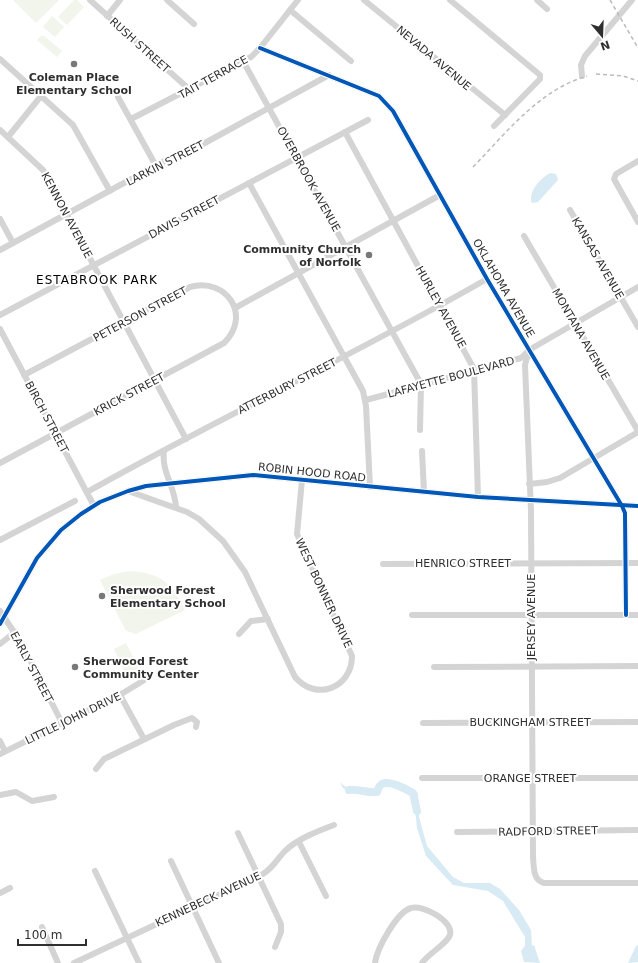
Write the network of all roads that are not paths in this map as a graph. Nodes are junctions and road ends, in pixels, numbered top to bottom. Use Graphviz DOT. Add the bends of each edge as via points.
graph roads {
  1 [pos="90,0"];
  2 [pos="120,0"];
  3 [pos="167,0"];
  4 [pos="298,0"];
  5 [pos="364,0"];
  6 [pos="450,0"];
  7 [pos="537,0"];
  8 [pos="632,0"];
  9 [pos="548,9"];
  10 [pos="290,10"];
  11 [pos="107,16"];
  12 [pos="194,24"];
  13 [pos="260,48"];
  14 [pos="0,60"];
  15 [pos="243,61"];
  16 [pos="351,61"];
  17 [pos="329,75"];
  18 [pos="582,76"];
  19 [pos="190,90"];
  20 [pos="41,96"];
  21 [pos="118,96"];
  22 [pos="269,108"];
  23 [pos="504,115"];
  24 [pos="131,120"];
  25 [pos="368,120"];
  26 [pos="494,126"];
  27 [pos="0,130"];
  28 [pos="345,132"];
  29 [pos="8,137"];
  30 [pos="296,157"];
  31 [pos="638,161"];
  32 [pos="156,166"];
  33 [pos="249,183"];
  34 [pos="110,191"];
  35 [pos="440,195"];
  36 [pos="570,210"];
  37 [pos="66,214"];
  38 [pos="0,219"];
  39 [pos="393,221"];
  40 [pos="638,222"];
  41 [pos="524,236"];
  42 [pos="13,243"];
  43 [pos="346,247"];
  44 [pos="0,250"];
  45 [pos="94,265"];
  46 [pos="299,274"];
  47 [pos="487,278"];
  48 [pos="638,287"];
  49 [pos="620,297"];
  50 [pos="440,305"];
  51 [pos="235,308"];
  52 [pos="0,315"];
  53 [pos="124,322"];
  54 [pos="575,323"];
  55 [pos="638,327"];
  56 [pos="0,329"];
  57 [pos="392,331"];
  58 [pos="529,350"];
  59 [pos="344,357"];
  60 [pos="474,371"];
  61 [pos="24,375"];
  62 [pos="154,381"];
  63 [pos="421,385"];
  64 [pos="366,400"];
  65 [pos="420,430"];
  66 [pos="638,431"];
  67 [pos="55,433"];
  68 [pos="186,439"];
  69 [pos="164,450"];
  70 [pos="422,451"];
  71 [pos="594,458"];
  72 [pos="0,462"];
  73 [pos="302,480"];
  74 [pos="171,483"];
  75 [pos="529,484"];
  76 [pos="370,487"];
  77 [pos="128,491"];
  78 [pos="87,492"];
  79 [pos="424,492"];
  80 [pos="478,497"];
  81 [pos="75,501"];
  82 [pos="530,501"];
  83 [pos="94,506"];
  84 [pos="622,506"];
  85 [pos="638,506"];
  86 [pos="176,508"];
  87 [pos="0,540"];
  88 [pos="531,563"];
  89 [pos="626,563"];
  90 [pos="638,563"];
  91 [pos="383,564"];
  92 [pos="2,614"];
  93 [pos="412,615"];
  94 [pos="532,615"];
  95 [pos="626,615"];
  96 [pos="638,615"];
  97 [pos="268,619"];
  98 [pos="0,624"];
  99 [pos="15,632"];
  100 [pos="239,634"];
  101 [pos="0,644"];
  102 [pos="638,666"];
  103 [pos="434,667"];
  104 [pos="532,667"];
  105 [pos="146,679"];
  106 [pos="120,695"];
  107 [pos="531,722"];
  108 [pos="638,722"];
  109 [pos="62,723"];
  110 [pos="423,723"];
  111 [pos="196,727"];
  112 [pos="144,739"];
  113 [pos="0,741"];
  114 [pos="3,753"];
  115 [pos="96,769"];
  116 [pos="422,778"];
  117 [pos="638,778"];
  118 [pos="532,779"];
  119 [pos="0,796"];
  120 [pos="54,797"];
  121 [pos="334,826"];
  122 [pos="532,830"];
  123 [pos="638,830"];
  124 [pos="238,832"];
  125 [pos="457,832"];
  126 [pos="299,842"];
  127 [pos="170,861"];
  128 [pos="95,871"];
  129 [pos="259,876"];
  130 [pos="638,883"];
  131 [pos="10,888"];
  132 [pos="0,893"];
  133 [pos="326,896"];
  134 [pos="192,906"];
  135 [pos="42,927"];
  136 [pos="127,938"];
  137 [pos="275,947"];
  138 [pos="58,963"];
  139 [pos="74,963"];
  140 [pos="139,963"];
  141 [pos="219,963"];
  142 [pos="375,963"];
  143 [pos="422,963"];
  1 -- 11 [label="street, RUSH STREET"];
  2 -- 11 [label="street"];
  3 -- 12 [label="street"];
  4 -- 10 [label="street, TAIT TERRACE"];
  5 -- 23 [label="street, NEVADA AVENUE"];
  6 -- 23 [label="street" via="540,75 540,79"];
  7 -- 9 [label="street"];
  8 -- 18 [label="street" via="585,56 581,65"];
  10 -- 13 [label="street, TAIT TERRACE"];
  10 -- 16 [label="street"];
  11 -- 19 [label="street, RUSH STREET"];
  13 -- 15 [label="street, TAIT TERRACE"];
  13 -- 17 [label="street, OKLAHOMA AVENUE"];
  14 -- 20 [label="street"];
  15 -- 19 [label="street, TAIT TERRACE"];
  15 -- 22 [label="street, OVERBROOK AVENUE"];
  17 -- 22 [label="street, LARKIN STREET"];
  17 -- 35 [label="street, OKLAHOMA AVENUE" via="379,96 389,105"];
  19 -- 24 [label="street, TAIT TERRACE"];
  20 -- 29 [label="street"];
  20 -- 34 [label="street" via="77,130"];
  21 -- 24 [label="street"];
  22 -- 30 [label="street, OVERBROOK AVENUE"];
  22 -- 32 [label="street, LARKIN STREET" via="192,150"];
  23 -- 26 [label="street"];
  24 -- 32 [label="street"];
  25 -- 28 [label="street, DAVIS STREET"];
  27 -- 29 [label="street, KENNON AVENUE"];
  28 -- 30 [label="street, DAVIS STREET"];
  28 -- 39 [label="street, HURLEY AVENUE"];
  29 -- 37 [label="street, KENNON AVENUE" via="40,165"];
  30 -- 33 [label="street, DAVIS STREET"];
  30 -- 43 [label="street, OVERBROOK AVENUE"];
  31 -- 40 [label="street" via="614,176"];
  32 -- 34 [label="street, LARKIN STREET"];
  33 -- 45 [label="street, DAVIS STREET"];
  33 -- 46 [label="street"];
  34 -- 37 [label="street, LARKIN STREET"];
  35 -- 39 [label="street"];
  35 -- 47 [label="street, OKLAHOMA AVENUE"];
  36 -- 49 [label="street, KANSAS AVENUE"];
  37 -- 42 [label="street, LARKIN STREET"];
  37 -- 45 [label="street, KENNON AVENUE"];
  38 -- 42 [label="street"];
  39 -- 43 [label="street"];
  39 -- 50 [label="street, HURLEY AVENUE"];
  41 -- 54 [label="street, MONTANA AVENUE"];
  42 -- 44 [label="street, LARKIN STREET"];
  43 -- 46 [label="street"];
  43 -- 57 [label="street, OVERBROOK AVENUE"];
  45 -- 52 [label="street, DAVIS STREET"];
  45 -- 53 [label="street, KENNON AVENUE"];
  46 -- 51 [label="street"];
  46 -- 59 [label="street"];
  47 -- 50 [label="street, ATTERBURY STREET"];
  47 -- 58 [label="street, OKLAHOMA AVENUE"];
  48 -- 49 [label="street, LAFAYETTE BOULEVARD"];
  49 -- 54 [label="street, LAFAYETTE BOULEVARD"];
  49 -- 55 [label="street, KANSAS AVENUE"];
  50 -- 57 [label="street, ATTERBURY STREET"];
  50 -- 60 [label="street, HURLEY AVENUE"];
  51 -- 53 [label="street, PETERSON STREET" via="221,290 196,285"];
  51 -- 62 [label="street, KRICK STREET" via="233,331 224,343"];
  53 -- 61 [label="street, PETERSON STREET"];
  53 -- 62 [label="street, KENNON AVENUE"];
  54 -- 58 [label="street, LAFAYETTE BOULEVARD"];
  54 -- 66 [label="street, MONTANA AVENUE"];
  56 -- 61 [label="street, BIRCH STREET"];
  57 -- 59 [label="street, ATTERBURY STREET"];
  57 -- 63 [label="street, OVERBROOK AVENUE"];
  58 -- 60 [label="street, LAFAYETTE BOULEVARD" via="515,360"];
  58 -- 71 [label="street, OKLAHOMA AVENUE"];
  58 -- 75 [label="street, JERSEY AVENUE" via="525,365"];
  59 -- 64 [label="street"];
  59 -- 68 [label="street, ATTERBURY STREET"];
  60 -- 63 [label="street, LAFAYETTE BOULEVARD"];
  60 -- 80 [label="street, HURLEY AVENUE"];
  61 -- 67 [label="street, BIRCH STREET"];
  62 -- 67 [label="street, KRICK STREET"];
  62 -- 68 [label="street, KENNON AVENUE"];
  63 -- 64 [label="street, LAFAYETTE BOULEVARD"];
  63 -- 65 [label="street, OVERBROOK AVENUE"];
  64 -- 76 [label="street"];
  66 -- 71 [label="street"];
  67 -- 72 [label="street, KRICK STREET"];
  67 -- 78 [label="street, BIRCH STREET"];
  68 -- 69 [label="street, ATTERBURY STREET"];
  69 -- 74 [label="street" via="164,468"];
  69 -- 78 [label="street, ATTERBURY STREET"];
  70 -- 79 [label="street"];
  71 -- 75 [label="street" via="560,478"];
  71 -- 84 [label="street, OKLAHOMA AVENUE"];
  73 -- 74 [label="street, ROBIN HOOD ROAD" via="250,475"];
  73 -- 76 [label="street, ROBIN HOOD ROAD"];
  73 -- 97 [label="street, WEST BONNER DRIVE" via="297,534 351,652 352,662 347,676 337,686 326,690 314,690 303,686 295,678"];
  74 -- 77 [label="street, ROBIN HOOD ROAD"];
  74 -- 86 [label="street"];
  75 -- 82 [label="street, JERSEY AVENUE"];
  76 -- 79 [label="street, ROBIN HOOD ROAD"];
  77 -- 83 [label="street, ROBIN HOOD ROAD"];
  77 -- 86 [label="street, WEST BONNER DRIVE"];
  78 -- 83 [label="street, BIRCH STREET"];
  79 -- 80 [label="street, ROBIN HOOD ROAD"];
  80 -- 82 [label="street, ROBIN HOOD ROAD"];
  81 -- 87 [label="street"];
  82 -- 84 [label="street, ROBIN HOOD ROAD"];
  82 -- 88 [label="street, JERSEY AVENUE"];
  83 -- 92 [label="street, ROBIN HOOD ROAD" via="70,522 45,547"];
  84 -- 85 [label="street, ROBIN HOOD ROAD"];
  84 -- 89 [label="street, OKLAHOMA AVENUE" via="625,513"];
  86 -- 97 [label="street, WEST BONNER DRIVE" via="199,519 232,551"];
  88 -- 89 [label="street, HENRICO STREET"];
  88 -- 91 [label="street, HENRICO STREET"];
  88 -- 94 [label="street, JERSEY AVENUE"];
  89 -- 90 [label="street, HENRICO STREET"];
  89 -- 95 [label="street, OKLAHOMA AVENUE"];
  92 -- 98 [label="street, ROBIN HOOD ROAD"];
  92 -- 99 [label="street, EARLY STREET"];
  93 -- 94 [label="street"];
  94 -- 95 [label="street"];
  94 -- 104 [label="street, JERSEY AVENUE"];
  95 -- 96 [label="street"];
  97 -- 100 [label="street" via="251,621"];
  99 -- 101 [label="street"];
  99 -- 109 [label="street, EARLY STREET"];
  102 -- 104 [label="street"];
  103 -- 104 [label="street"];
  104 -- 107 [label="street, JERSEY AVENUE"];
  105 -- 106 [label="street, LITTLE JOHN DRIVE"];
  106 -- 109 [label="street, LITTLE JOHN DRIVE"];
  106 -- 112 [label="street"];
  107 -- 108 [label="street, BUCKINGHAM STREET"];
  107 -- 110 [label="street, BUCKINGHAM STREET"];
  107 -- 118 [label="street, JERSEY AVENUE"];
  109 -- 114 [label="street, LITTLE JOHN DRIVE"];
  111 -- 112 [label="street" via="196,720 192,718"];
  112 -- 115 [label="street" via="104,759"];
  113 -- 114 [label="street"];
  116 -- 118 [label="street, ORANGE STREET"];
  117 -- 118 [label="street, ORANGE STREET"];
  118 -- 122 [label="street, JERSEY AVENUE"];
  119 -- 120 [label="street" via="16,792 36,802"];
  121 -- 126 [label="street, KENNEBECK AVENUE"];
  122 -- 123 [label="street, RADFORD STREET"];
  122 -- 125 [label="street, RADFORD STREET"];
  122 -- 130 [label="street, JERSEY AVENUE" via="535,875 541,882"];
  124 -- 129 [label="street"];
  126 -- 129 [label="street, KENNEBECK AVENUE" via="284,852 273,867"];
  126 -- 133 [label="street"];
  127 -- 134 [label="street"];
  128 -- 136 [label="street"];
  129 -- 134 [label="street, KENNEBECK AVENUE"];
  129 -- 137 [label="street" via="281,924 281,932"];
  131 -- 132 [label="street"];
  134 -- 136 [label="street, KENNEBECK AVENUE"];
  134 -- 141 [label="street"];
  135 -- 138 [label="street"];
  136 -- 139 [label="street, KENNEBECK AVENUE"];
  136 -- 140 [label="street"];
  142 -- 143 [label="street" via="377,950 385,936 406,911 416,907 447,922 451,933"];
}
